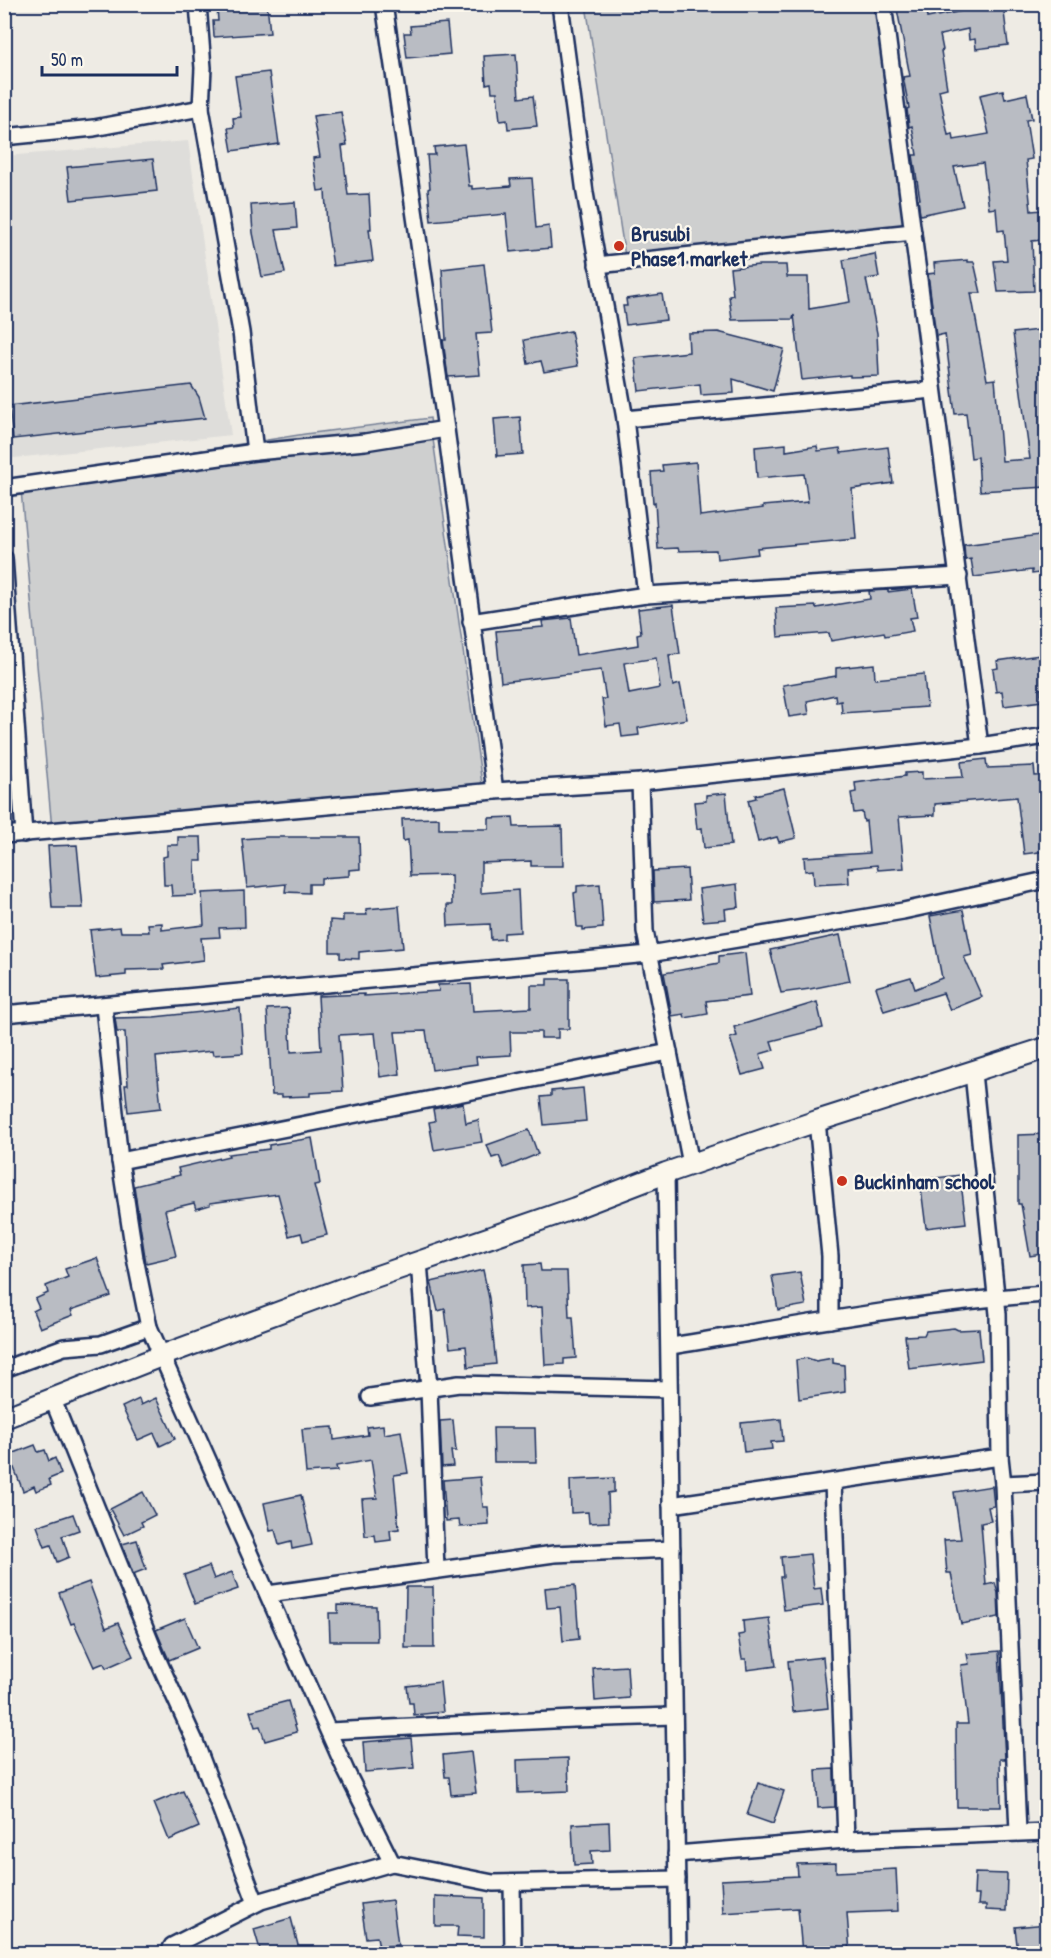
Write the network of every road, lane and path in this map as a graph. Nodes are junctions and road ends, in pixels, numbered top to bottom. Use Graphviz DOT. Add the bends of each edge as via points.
graph roads {
  1 [pos="198,4"];
  2 [pos="384,4"];
  3 [pos="560,4"];
  4 [pos="884,4"];
  5 [pos="201,108"];
  6 [pos="4,137"];
  7 [pos="913,232"];
  8 [pos="597,265"];
  9 [pos="933,390"];
  10 [pos="625,419"];
  11 [pos="446,429"];
  12 [pos="255,452"];
  13 [pos="4,488"];
  14 [pos="4,558"];
  15 [pos="959,576"];
  16 [pos="646,594"];
  17 [pos="471,622"];
  18 [pos="8,659"];
  19 [pos="1047,736"];
  20 [pos="980,746"];
  21 [pos="640,782"];
  22 [pos="495,791"];
  23 [pos="24,834"];
  24 [pos="4,835"];
  25 [pos="1047,880"];
  26 [pos="649,954"];
  27 [pos="104,1006"];
  28 [pos="4,1014"];
  29 [pos="1047,1048"];
  30 [pos="669,1052"];
  31 [pos="973,1073"];
  32 [pos="817,1121"];
  33 [pos="120,1161"];
  34 [pos="691,1164"];
  35 [pos="666,1173"];
  36 [pos="419,1262"];
  37 [pos="1047,1294"];
  38 [pos="996,1297"];
  39 [pos="830,1320"];
  40 [pos="149,1326"];
  41 [pos="670,1346"];
  42 [pos="161,1356"];
  43 [pos="4,1369"];
  44 [pos="429,1389"];
  45 [pos="669,1389"];
  46 [pos="370,1397"];
  47 [pos="53,1400"];
  48 [pos="4,1418"];
  49 [pos="1000,1457"];
  50 [pos="833,1482"];
  51 [pos="1047,1482"];
  52 [pos="1003,1484"];
  53 [pos="671,1505"];
  54 [pos="672,1549"];
  55 [pos="436,1570"];
  56 [pos="268,1594"];
  57 [pos="674,1716"];
  58 [pos="328,1731"];
  59 [pos="1018,1832"];
  60 [pos="1047,1832"];
  61 [pos="846,1840"];
  62 [pos="676,1854"];
  63 [pos="392,1863"];
  64 [pos="676,1879"];
  65 [pos="512,1883"];
  66 [pos="256,1903"];
  67 [pos="169,1953"];
  68 [pos="513,1953"];
  69 [pos="678,1953"];
  1 -- 5 [label="street" via="203,68"];
  2 -- 11 [label="street"];
  3 -- 8 [label="street"];
  4 -- 7 [label="street"];
  5 -- 6 [label="street" via="94,128"];
  5 -- 12 [label="street" via="241,332"];
  7 -- 8 [label="street"];
  7 -- 9 [label="street"];
  8 -- 10 [label="street"];
  9 -- 10 [label="street"];
  9 -- 15 [label="street"];
  10 -- 16 [label="street"];
  11 -- 12 [label="street" via="364,442"];
  11 -- 17 [label="street"];
  12 -- 13 [label="street"];
  14 -- 18 [label="street"];
  15 -- 16 [label="street"];
  15 -- 20 [label="street"];
  16 -- 17 [label="street"];
  17 -- 22 [label="street"];
  18 -- 23 [label="street"];
  19 -- 20 [label="street"];
  20 -- 21 [label="street"];
  21 -- 22 [label="street"];
  21 -- 26 [label="street"];
  22 -- 23 [label="street"];
  23 -- 24 [label="street"];
  25 -- 26 [label="street" via="903,911"];
  26 -- 27 [label="street"];
  26 -- 30 [label="street"];
  27 -- 28 [label="street"];
  27 -- 33 [label="street"];
  29 -- 31 [label="street"];
  30 -- 33 [label="street"];
  30 -- 34 [label="street"];
  31 -- 32 [label="street"];
  31 -- 38 [label="street"];
  32 -- 34 [label="street"];
  32 -- 39 [label="street" via="830,1256"];
  33 -- 40 [label="street"];
  34 -- 35 [label="street"];
  35 -- 36 [label="street"];
  35 -- 41 [label="street"];
  36 -- 42 [label="street"];
  36 -- 44 [label="street"];
  37 -- 38 [label="street"];
  38 -- 39 [label="street"];
  38 -- 49 [label="street"];
  39 -- 41 [label="street"];
  40 -- 42 [label="street"];
  40 -- 43 [label="street" via="100,1344 64,1347"];
  41 -- 45 [label="street"];
  42 -- 47 [label="street"];
  42 -- 56 [label="street"];
  44 -- 45 [label="street" via="459,1384"];
  44 -- 46 [label="street"];
  44 -- 55 [label="street"];
  45 -- 53 [label="street"];
  47 -- 48 [label="street"];
  47 -- 66 [label="street" via="194,1739"];
  49 -- 50 [label="street"];
  49 -- 52 [label="street"];
  50 -- 53 [label="street"];
  50 -- 61 [label="street"];
  51 -- 52 [label="street"];
  52 -- 59 [label="street"];
  53 -- 54 [label="street"];
  54 -- 55 [label="street" via="554,1554"];
  54 -- 57 [label="street"];
  55 -- 56 [label="street"];
  56 -- 58 [label="street"];
  57 -- 58 [label="street"];
  57 -- 62 [label="street"];
  58 -- 63 [label="street"];
  59 -- 60 [label="street"];
  59 -- 61 [label="street"];
  61 -- 62 [label="street"];
  62 -- 64 [label="street"];
  63 -- 65 [label="street" via="493,1883"];
  63 -- 66 [label="street"];
  64 -- 65 [label="street"];
  64 -- 69 [label="street"];
  65 -- 68 [label="street"];
  66 -- 67 [label="street" via="172,1946"];
}
